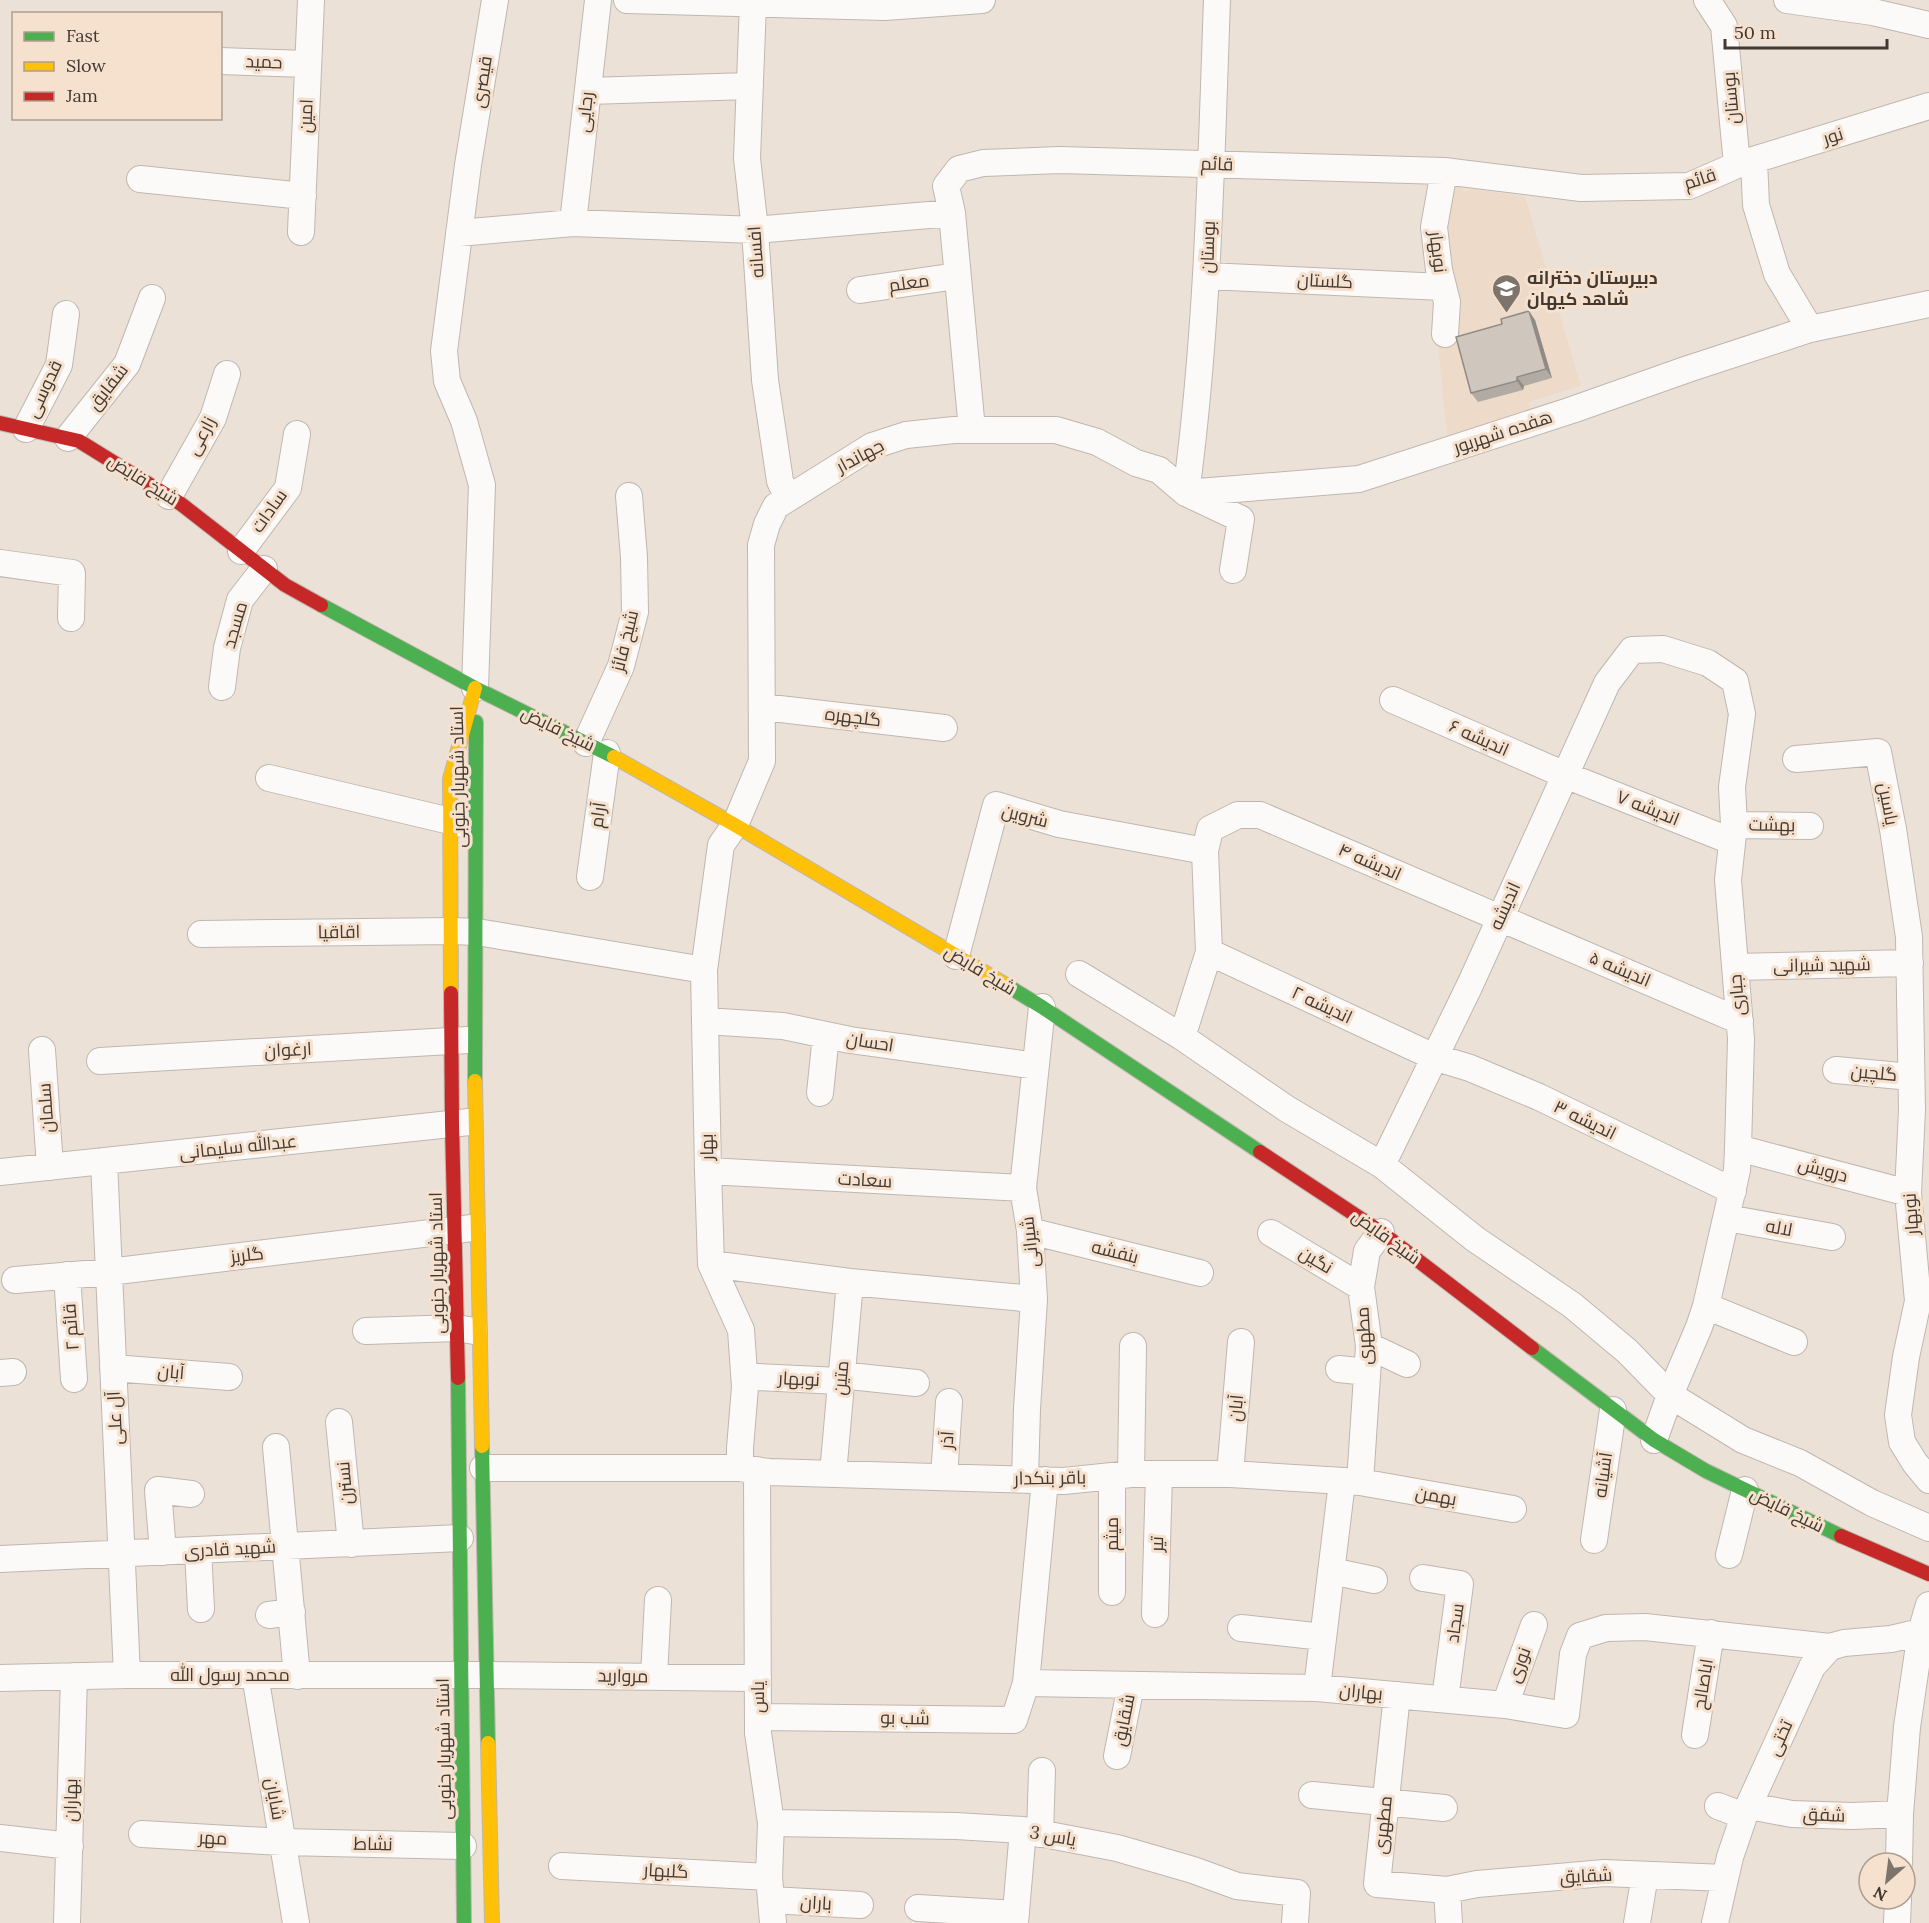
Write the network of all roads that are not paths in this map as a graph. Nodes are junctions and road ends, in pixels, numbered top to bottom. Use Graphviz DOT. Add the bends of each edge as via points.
graph roads {
  1 [pos="311,0"];
  2 [pos="495,0"];
  3 [pos="598,0"];
  4 [pos="633,0"];
  5 [pos="982,0"];
  6 [pos="1217,0"];
  7 [pos="1707,0"];
  8 [pos="1787,0"];
  9 [pos="753,4"];
  10 [pos="1873,6"];
  11 [pos="1929,25"];
  12 [pos="222,61"];
  13 [pos="308,64"];
  14 [pos="750,86"];
  15 [pos="588,91"];
  16 [pos="1929,106"];
  17 [pos="1211,163"];
  18 [pos="1746,163"];
  19 [pos="1444,171"];
  20 [pos="140,179"];
  21 [pos="303,196"];
  22 [pos="952,213"];
  23 [pos="573,224"];
  24 [pos="755,230"];
  25 [pos="301,232"];
  26 [pos="459,232"];
  27 [pos="957,276"];
  28 [pos="1207,276"];
  29 [pos="1443,287"];
  30 [pos="860,290"];
  31 [pos="152,298"];
  32 [pos="1929,304"];
  33 [pos="66,314"];
  34 [pos="1810,329"];
  35 [pos="1445,334"];
  36 [pos="227,374"];
  37 [pos="0,423"];
  38 [pos="26,429"];
  39 [pos="972,430"];
  40 [pos="297,434"];
  41 [pos="68,438"];
  42 [pos="1186,493"];
  43 [pos="169,496"];
  44 [pos="629,496"];
  45 [pos="788,498"];
  46 [pos="241,551"];
  47 [pos="0,563"];
  48 [pos="264,569"];
  49 [pos="1233,570"];
  50 [pos="71,618"];
  51 [pos="1632,650"];
  52 [pos="222,687"];
  53 [pos="475,688"];
  54 [pos="1393,700"];
  55 [pos="762,706"];
  56 [pos="944,728"];
  57 [pos="596,748"];
  58 [pos="1796,759"];
  59 [pos="1565,775"];
  60 [pos="269,778"];
  61 [pos="451,821"];
  62 [pos="735,825"];
  63 [pos="1810,826"];
  64 [pos="477,828"];
  65 [pos="1732,833"];
  66 [pos="1205,851"];
  67 [pos="590,877"];
  68 [pos="1500,919"];
  69 [pos="464,932"];
  70 [pos="201,934"];
  71 [pos="1919,935"];
  72 [pos="1209,952"];
  73 [pos="957,956"];
  74 [pos="1910,963"];
  75 [pos="1735,967"];
  76 [pos="704,970"];
  77 [pos="1079,974"];
  78 [pos="1042,1007"];
  79 [pos="705,1021"];
  80 [pos="1740,1021"];
  81 [pos="826,1035"];
  82 [pos="1182,1037"];
  83 [pos="464,1041"];
  84 [pos="42,1050"];
  85 [pos="1434,1058"];
  86 [pos="100,1061"];
  87 [pos="1036,1066"];
  88 [pos="1836,1070"];
  89 [pos="1911,1077"];
  90 [pos="820,1093"];
  91 [pos="1920,1108"];
  92 [pos="464,1123"];
  93 [pos="1738,1148"];
  94 [pos="104,1161"];
  95 [pos="1382,1165"];
  96 [pos="50,1167"];
  97 [pos="708,1171"];
  98 [pos="0,1172"];
  99 [pos="1023,1188"];
  100 [pos="1733,1191"];
  101 [pos="1908,1193"];
  102 [pos="1727,1218"];
  103 [pos="466,1228"];
  104 [pos="1030,1232"];
  105 [pos="1381,1232"];
  106 [pos="1271,1233"];
  107 [pos="1832,1237"];
  108 [pos="711,1264"];
  109 [pos="109,1272"];
  110 [pos="1200,1273"];
  111 [pos="67,1275"];
  112 [pos="15,1280"];
  113 [pos="850,1282"];
  114 [pos="1361,1287"];
  115 [pos="1034,1299"];
  116 [pos="1706,1306"];
  117 [pos="468,1330"];
  118 [pos="366,1331"];
  119 [pos="1241,1342"];
  120 [pos="1794,1342"];
  121 [pos="1133,1346"];
  122 [pos="1369,1346"];
  123 [pos="1407,1364"];
  124 [pos="113,1368"];
  125 [pos="1339,1369"];
  126 [pos="1367,1372"];
  127 [pos="229,1377"];
  128 [pos="757,1377"];
  129 [pos="840,1378"];
  130 [pos="75,1379"];
  131 [pos="916,1383"];
  132 [pos="1670,1395"];
  133 [pos="949,1402"];
  134 [pos="1613,1410"];
  135 [pos="339,1422"];
  136 [pos="1654,1440"];
  137 [pos="276,1448"];
  138 [pos="483,1468"];
  139 [pos="749,1469"];
  140 [pos="833,1474"];
  141 [pos="1159,1474"];
  142 [pos="1230,1474"];
  143 [pos="1121,1475"];
  144 [pos="944,1477"];
  145 [pos="1035,1480"];
  146 [pos="1929,1480"];
  147 [pos="1351,1482"];
  148 [pos="1745,1490"];
  149 [pos="190,1494"];
  150 [pos="1513,1509"];
  151 [pos="1929,1528"];
  152 [pos="460,1538"];
  153 [pos="1594,1540"];
  154 [pos="351,1544"];
  155 [pos="286,1546"];
  156 [pos="198,1550"];
  157 [pos="163,1552"];
  158 [pos="122,1554"];
  159 [pos="1730,1555"];
  160 [pos="0,1559"];
  161 [pos="1331,1571"];
  162 [pos="1929,1574"];
  163 [pos="1423,1578"];
  164 [pos="1374,1580"];
  165 [pos="1112,1592"];
  166 [pos="658,1600"];
  167 [pos="1929,1605"];
  168 [pos="201,1609"];
  169 [pos="1155,1614"];
  170 [pos="1534,1625"];
  171 [pos="1241,1628"];
  172 [pos="1711,1633"];
  173 [pos="1925,1633"];
  174 [pos="1323,1637"];
  175 [pos="1830,1647"];
  176 [pos="127,1675"];
  177 [pos="487,1675"];
  178 [pos="255,1676"];
  179 [pos="297,1676"];
  180 [pos="461,1676"];
  181 [pos="74,1677"];
  182 [pos="654,1677"];
  183 [pos="0,1678"];
  184 [pos="758,1678"];
  185 [pos="1026,1683"];
  186 [pos="1131,1685"];
  187 [pos="1317,1688"];
  188 [pos="1396,1695"];
  189 [pos="1445,1699"];
  190 [pos="1505,1705"];
  191 [pos="758,1717"];
  192 [pos="1695,1735"];
  193 [pos="1117,1756"];
  194 [pos="1042,1771"];
  195 [pos="1312,1795"];
  196 [pos="1385,1803"];
  197 [pos="1718,1806"];
  198 [pos="1444,1808"];
  199 [pos="1747,1811"];
  200 [pos="1900,1814"];
  201 [pos="771,1822"];
  202 [pos="1031,1832"];
  203 [pos="142,1834"];
  204 [pos="0,1838"];
  205 [pos="283,1842"];
  206 [pos="70,1846"];
  207 [pos="463,1846"];
  208 [pos="1899,1851"];
  209 [pos="562,1866"];
  210 [pos="1645,1875"];
  211 [pos="1725,1878"];
  212 [pos="1447,1890"];
  213 [pos="771,1900"];
  214 [pos="860,1905"];
  215 [pos="918,1908"];
  216 [pos="1015,1918"];
  217 [pos="67,1923"];
  218 [pos="296,1923"];
  219 [pos="464,1923"];
  220 [pos="492,1923"];
  221 [pos="1295,1923"];
  222 [pos="1449,1923"];
  223 [pos="1637,1923"];
  224 [pos="1715,1923"];
  1 -- 13 [label="street, امین"];
  2 -- 26 [label="street, قیصری"];
  3 -- 15 [label="street, رجایی"];
  4 -- 9 [label="street"];
  5 -- 9 [label="street" via="885,8"];
  6 -- 17 [label="street, بوستان"];
  7 -- 18 [label="street, بوستان" via="1724,26"];
  8 -- 10 [label="street"];
  9 -- 14 [label="street, افسانه"];
  10 -- 11 [label="street"];
  12 -- 13 [label="street, حمید"];
  13 -- 21 [label="street, امین"];
  14 -- 15 [label="street"];
  14 -- 24 [label="street, افسانه" via="747,158"];
  15 -- 23 [label="street, رجایی"];
  16 -- 18 [label="street, نور"];
  17 -- 19 [label="street, قائم"];
  17 -- 22 [label="street, قائم" via="983,163 959,169 946,186"];
  17 -- 28 [label="street, بوستان"];
  18 -- 19 [label="street, قائم" via="1689,186 1581,188"];
  18 -- 34 [label="street" via="1777,274"];
  19 -- 29 [label="street, نوبهار" via="1434,227"];
  20 -- 21 [label="street"];
  21 -- 25 [label="street, امین"];
  22 -- 24 [label="street"];
  22 -- 27 [label="street, قائم"];
  23 -- 24 [label="street"];
  23 -- 26 [label="street"];
  24 -- 45 [label="street, افسانه" via="765,380 780,481"];
  26 -- 53 [label="street, قیصری" via="444,351 447,381 464,421 482,485"];
  27 -- 30 [label="street, معلم"];
  27 -- 39 [label="street, قائم"];
  28 -- 29 [label="street, گلستان"];
  28 -- 42 [label="street, بوستان"];
  29 -- 35 [label="street, نوبهار" via="1447,302"];
  31 -- 41 [label="street, شقایق" via="127,364"];
  32 -- 34 [label="street, هفده شهریور"];
  33 -- 38 [label="street, قدوسی" via="59,365"];
  34 -- 42 [label="street, هفده شهریور" via="1359,479"];
  36 -- 43 [label="street, زارعی" via="213,418"];
  37 -- 38 [label="street, شیخ فایض"];
  38 -- 41 [label="street, شیخ فایض"];
  39 -- 42 [label="street, جهاندار" via="1056,430 1097,442 1136,463 1159,470"];
  39 -- 45 [label="street, جهاندار" via="906,435 872,446"];
  40 -- 46 [label="street, سادات" via="288,488"];
  41 -- 43 [label="street, شیخ فایض"];
  42 -- 49 [label="street, جهاندار" via="1242,519"];
  43 -- 46 [label="street, شیخ فایض"];
  44 -- 57 [label="street, شیخ فائز" via="635,612"];
  45 -- 55 [label="street, جهاندار" via="776,506 761,545"];
  46 -- 48 [label="street, شیخ فایض"];
  47 -- 50 [label="street" via="72,573"];
  48 -- 52 [label="street, مسجد" via="240,600 227,648"];
  48 -- 53 [label="street, شیخ فایض" via="285,585"];
  51 -- 59 [label="street, اندیشه" via="1607,683"];
  51 -- 65 [label="street, جباری" via="1663,649 1708,663 1735,681 1742,714 1732,787"];
  53 -- 57 [label="street, شیخ فایض"];
  53 -- 61 [label="street, استاد شهریار جنوبی" via="450,779"];
  53 -- 64 [label="street, استاد شهریار جنوبی"];
  54 -- 59 [label="street, اندیشه ۶"];
  55 -- 56 [label="street, گلچهره"];
  55 -- 62 [label="street, جهاندار" via="762,761"];
  57 -- 62 [label="street, شیخ فایض"];
  57 -- 67 [label="street, آرام"];
  58 -- 71 [label="street, یاسین" via="1878,752"];
  59 -- 65 [label="street, اندیشه ۷"];
  59 -- 68 [label="street, اندیشه"];
  60 -- 61 [label="street"];
  61 -- 64 [label="street"];
  61 -- 69 [label="street, استاد شهریار جنوبی"];
  62 -- 73 [label="street, شیخ فایض"];
  62 -- 76 [label="street, بهار" via="721,845"];
  63 -- 65 [label="street, بهشت"];
  64 -- 69 [label="street, استاد شهریار جنوبی"];
  65 -- 75 [label="street, جباری" via="1728,880"];
  66 -- 68 [label="street, اندیشه ۴" via="1210,829 1238,815 1260,815"];
  66 -- 72 [label="street"];
  66 -- 73 [label="street, شروین" via="1059,824 996,805"];
  68 -- 80 [label="street, اندیشه ۵"];
  68 -- 85 [label="street, اندیشه"];
  69 -- 70 [label="street, اقاقیا"];
  69 -- 76 [label="street, اقاقیا"];
  69 -- 83 [label="street, استاد شهریار جنوبی"];
  69 -- 83 [label="street, استاد شهریار جنوبی"];
  71 -- 74 [label="street, نوبهار"];
  72 -- 82 [label="street"];
  72 -- 85 [label="street, اندیشه ۲"];
  73 -- 78 [label="street, شیخ فایض"];
  74 -- 75 [label="street, شهید شیرانی"];
  74 -- 89 [label="street, نوبهار"];
  75 -- 80 [label="street, جباری"];
  76 -- 79 [label="street, بهار"];
  77 -- 82 [label="street"];
  78 -- 87 [label="street, شیرانی"];
  78 -- 105 [label="street, شیخ فایض"];
  79 -- 81 [label="street, احسان" via="783,1026"];
  79 -- 97 [label="street, بهار"];
  80 -- 93 [label="street, جباری"];
  81 -- 87 [label="street, احسان"];
  81 -- 90 [label="street"];
  82 -- 95 [label="street" via="1287,1109"];
  83 -- 86 [label="street, ارغوان"];
  83 -- 92 [label="street, استاد شهریار جنوبی"];
  83 -- 92 [label="street, استاد شهریار جنوبی"];
  84 -- 96 [label="street, سلمان"];
  85 -- 95 [label="street, اندیشه"];
  85 -- 100 [label="street, اندیشه ۳" via="1470,1068 1539,1097"];
  87 -- 99 [label="street, شیرانی"];
  88 -- 89 [label="street, گلچین"];
  89 -- 91 [label="street, نوبهار"];
  91 -- 101 [label="street, نوبهار"];
  92 -- 94 [label="street, عبدالله سلیمانی"];
  92 -- 103 [label="street, استاد شهریار جنوبی"];
  92 -- 103 [label="street, استاد شهریار جنوبی"];
  93 -- 100 [label="street, جباری"];
  93 -- 101 [label="street, درویش"];
  94 -- 96 [label="street, عبدالله سلیمانی"];
  94 -- 109 [label="street, آل علی"];
  95 -- 132 [label="street" via="1475,1239 1572,1305 1628,1351"];
  96 -- 98 [label="street, عبدالله سلیمانی"];
  97 -- 99 [label="street, سعادت"];
  97 -- 108 [label="street, بهار"];
  99 -- 104 [label="street, شیرانی"];
  100 -- 102 [label="street, جباری"];
  101 -- 146 [label="street, نوبهار" via="1917,1301 1898,1415 1902,1442"];
  102 -- 107 [label="street, لاله"];
  102 -- 116 [label="street, جباری"];
  103 -- 109 [label="street, گلریز"];
  103 -- 117 [label="street, استاد شهریار جنوبی"];
  103 -- 117 [label="street, استاد شهریار جنوبی"];
  104 -- 110 [label="street, بنفشه"];
  104 -- 115 [label="street, شیرانی"];
  105 -- 114 [label="street, مطهری" via="1367,1251"];
  105 -- 134 [label="street, شیخ فایض"];
  106 -- 114 [label="street, نگین"];
  108 -- 113 [label="street"];
  108 -- 139 [label="street, بهار" via="741,1330 745,1388 740,1448"];
  109 -- 111 [label="street, گلریز"];
  109 -- 124 [label="street, آل علی"];
  111 -- 112 [label="street, گلریز"];
  111 -- 130 [label="street, قائم ۲"];
  113 -- 115 [label="street"];
  113 -- 129 [label="street, متین"];
  114 -- 122 [label="street, مطهری"];
  115 -- 145 [label="street, شیرانی" via="1027,1409"];
  116 -- 120 [label="street"];
  116 -- 132 [label="street, جباری"];
  117 -- 118 [label="street"];
  117 -- 138 [label="street, استاد شهریار جنوبی"];
  117 -- 152 [label="street, استاد شهریار جنوبی"];
  119 -- 142 [label="street, آبان"];
  121 -- 143 [label="street, میثم"];
  122 -- 123 [label="street"];
  122 -- 126 [label="street, مطهری"];
  124 -- 127 [label="street, آبان"];
  124 -- 158 [label="street, آل علی"];
  125 -- 126 [label="street"];
  126 -- 147 [label="street, مطهری"];
  128 -- 129 [label="street, نوبهار"];
  129 -- 131 [label="street"];
  129 -- 140 [label="street, متین"];
  132 -- 136 [label="street, جباری"];
  132 -- 151 [label="street" via="1743,1440 1800,1462 1872,1503"];
  133 -- 144 [label="street, آذر"];
  134 -- 136 [label="street, شیخ فایض"];
  134 -- 153 [label="street, آشیانه"];
  135 -- 154 [label="street, نسترن"];
  136 -- 148 [label="street, شیخ فایض"];
  137 -- 155 [label="street"];
  138 -- 139 [label="street, باقر بنکدار"];
  138 -- 177 [label="street, استاد شهریار جنوبی"];
  139 -- 140 [label="street, باقر بنکدار"];
  139 -- 184 [label="street, یاس"];
  140 -- 144 [label="street, باقر بنکدار"];
  141 -- 142 [label="street, باقر بنکدار"];
  141 -- 143 [label="street, باقر بنکدار"];
  141 -- 169 [label="street, تیر"];
  142 -- 147 [label="street, باقر بنکدار"];
  143 -- 145 [label="street, باقر بنکدار"];
  143 -- 165 [label="street, میثم"];
  144 -- 145 [label="street, باقر بنکدار"];
  145 -- 185 [label="street"];
  147 -- 150 [label="street, بهمن"];
  147 -- 161 [label="street, مطهری"];
  148 -- 159 [label="street"];
  148 -- 162 [label="street, شیخ فایض"];
  149 -- 157 [label="street" via="158,1490"];
  152 -- 154 [label="street, شهید قادری"];
  152 -- 180 [label="street, استاد شهریار جنوبی"];
  154 -- 155 [label="street, شهید قادری"];
  155 -- 156 [label="street, شهید قادری"];
  155 -- 179 [label="street" via="280,1613"];
  156 -- 157 [label="street, شهید قادری"];
  156 -- 168 [label="street"];
  157 -- 158 [label="street, شهید قادری"];
  158 -- 160 [label="street, شهید قادری"];
  158 -- 176 [label="street, آل علی"];
  161 -- 164 [label="street"];
  161 -- 174 [label="street, مطهری"];
  163 -- 189 [label="street, سجاد" via="1460,1584"];
  166 -- 182 [label="street"];
  167 -- 173 [label="street"];
  170 -- 190 [label="street, نوری"];
  171 -- 174 [label="street"];
  172 -- 175 [label="street, بهاران"];
  172 -- 190 [label="street, بهاران" via="1645,1627 1606,1628 1580,1636 1573,1654 1566,1715"];
  172 -- 192 [label="street, اباصالح"];
  173 -- 175 [label="street"];
  173 -- 200 [label="street" via="1907,1727"];
  174 -- 187 [label="street, مطهری"];
  175 -- 199 [label="street, تختی" via="1812,1667"];
  176 -- 178 [label="street, محمد رسول الله"];
  176 -- 181 [label="street, محمد رسول الله"];
  177 -- 180 [label="street, مروارید"];
  177 -- 182 [label="street, مروارید"];
  177 -- 220 [label="street, استاد شهریار جنوبی"];
  178 -- 179 [label="street, محمد رسول الله"];
  178 -- 205 [label="street, شایان"];
  179 -- 180 [label="street, محمد رسول الله"];
  180 -- 207 [label="street, استاد شهریار جنوبی"];
  181 -- 183 [label="street, محمد رسول الله"];
  181 -- 206 [label="street, بهاران"];
  182 -- 184 [label="street, مروارید"];
  184 -- 191 [label="street, یاس"];
  185 -- 186 [label="street, بهاران"];
  185 -- 191 [label="street, شب بو" via="1014,1720"];
  186 -- 187 [label="street, بهاران"];
  186 -- 193 [label="street, شقایق"];
  187 -- 188 [label="street, بهاران"];
  188 -- 189 [label="street, بهاران"];
  188 -- 196 [label="street, مطهری"];
  189 -- 190 [label="street, بهاران"];
  191 -- 201 [label="street, یاس"];
  194 -- 202 [label="street"];
  195 -- 196 [label="street"];
  196 -- 198 [label="street"];
  196 -- 212 [label="street, مطهری" via="1377,1884"];
  197 -- 199 [label="street, شفق"];
  199 -- 200 [label="street, شفق"];
  199 -- 211 [label="street, تختی"];
  200 -- 208 [label="street"];
  201 -- 202 [label="street, یاس 3" via="956,1826"];
  201 -- 213 [label="street, یاس"];
  202 -- 216 [label="street"];
  202 -- 221 [label="street, یاس 3" via="1117,1848 1237,1886 1297,1893"];
  203 -- 205 [label="street, مهر"];
  204 -- 206 [label="street"];
  205 -- 207 [label="street, نشاط"];
  205 -- 218 [label="street, شایان"];
  206 -- 217 [label="street, بهاران"];
  207 -- 219 [label="street, استاد شهریار جنوبی"];
  209 -- 213 [label="street, گلبهار"];
  210 -- 211 [label="street, شقایق"];
  210 -- 212 [label="street, شقایق" via="1604,1873"];
  210 -- 223 [label="street"];
  211 -- 224 [label="street, تختی"];
  212 -- 222 [label="street"];
  213 -- 214 [label="street, باران"];
  215 -- 216 [label="street"];
}
